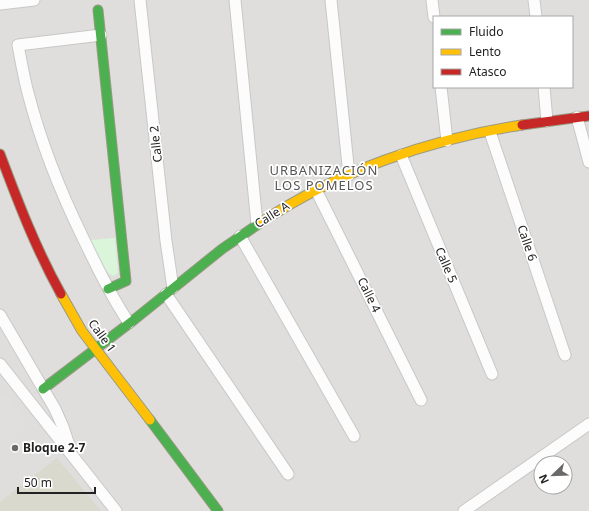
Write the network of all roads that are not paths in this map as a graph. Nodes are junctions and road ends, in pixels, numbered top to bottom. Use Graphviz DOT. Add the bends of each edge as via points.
graph roads {
  1 [pos="34,0"];
  2 [pos="140,0"];
  3 [pos="235,0"];
  4 [pos="331,0"];
  5 [pos="432,0"];
  6 [pos="534,0"];
  7 [pos="0,4"];
  8 [pos="98,10"];
  9 [pos="434,16"];
  10 [pos="536,16"];
  11 [pos="100,35"];
  12 [pos="441,88"];
  13 [pos="544,88"];
  14 [pos="589,116"];
  15 [pos="577,118"];
  16 [pos="547,122"];
  17 [pos="490,132"];
  18 [pos="447,141"];
  19 [pos="0,154"];
  20 [pos="401,155"];
  21 [pos="589,162"];
  22 [pos="349,175"];
  23 [pos="316,190"];
  24 [pos="257,224"];
  25 [pos="240,236"];
  26 [pos="108,289"];
  27 [pos="170,291"];
  28 [pos="0,315"];
  29 [pos="129,323"];
  30 [pos="96,349"];
  31 [pos="565,355"];
  32 [pos="0,364"];
  33 [pos="492,374"];
  34 [pos="43,389"];
  35 [pos="421,400"];
  36 [pos="589,424"];
  37 [pos="354,436"];
  38 [pos="73,456"];
  39 [pos="288,474"];
  40 [pos="116,511"];
  41 [pos="218,511"];
  42 [pos="464,511"];
  1 -- 7 [label="street"];
  2 -- 27 [label="street, Calle 2"];
  3 -- 24 [label="street"];
  4 -- 22 [label="street"];
  5 -- 9 [label="street"];
  6 -- 10 [label="street"];
  8 -- 11 [label="street"];
  11 -- 26 [label="street" via="126,281"];
  11 -- 26 [label="street" via="18,45 27,92 47,156 69,210"];
  12 -- 18 [label="street"];
  13 -- 16 [label="street"];
  14 -- 15 [label="street, Calle A"];
  15 -- 16 [label="street, Calle A"];
  15 -- 21 [label="street"];
  16 -- 17 [label="street, Calle A"];
  17 -- 18 [label="street, Calle A"];
  17 -- 31 [label="street, Calle 6"];
  18 -- 20 [label="street, Calle A"];
  19 -- 30 [label="street, Calle 1" via="24,218 50,274 82,331"];
  20 -- 22 [label="street, Calle A"];
  20 -- 33 [label="street, Calle 5"];
  22 -- 23 [label="street, Calle A"];
  23 -- 24 [label="street, Calle A"];
  23 -- 35 [label="street, Calle 4"];
  24 -- 25 [label="street, Calle A"];
  25 -- 27 [label="street, Calle A"];
  25 -- 37 [label="street"];
  26 -- 29 [label="street"];
  27 -- 29 [label="street, Calle A"];
  27 -- 39 [label="street, Calle 2"];
  28 -- 34 [label="street"];
  29 -- 30 [label="street, Calle A"];
  30 -- 34 [label="street, Calle A"];
  30 -- 41 [label="street, Calle 1"];
  32 -- 38 [label="street"];
  34 -- 38 [label="street" via="55,409"];
  36 -- 42 [label="street"];
  38 -- 40 [label="street"];
}
